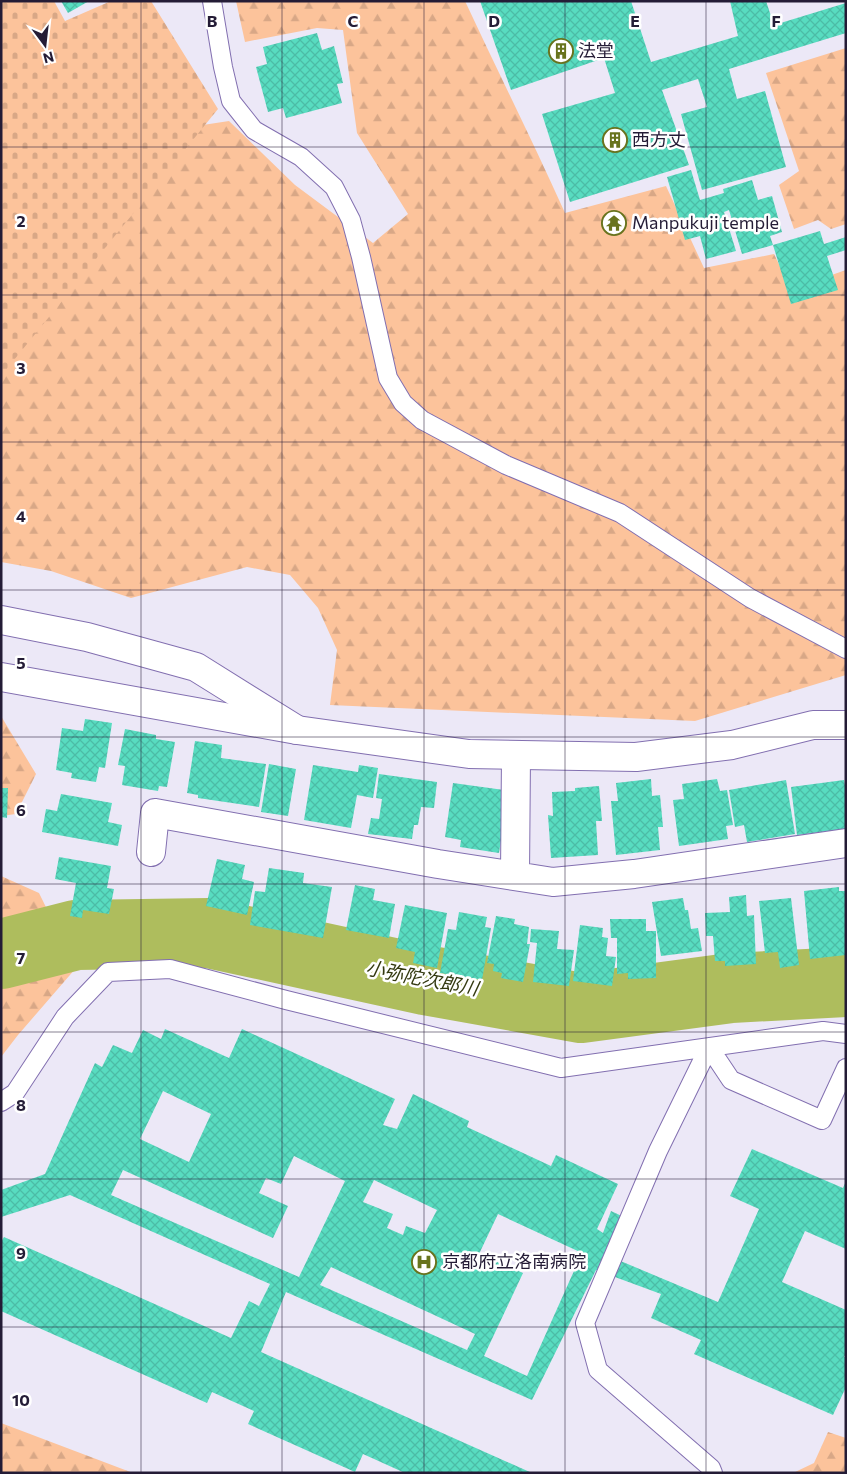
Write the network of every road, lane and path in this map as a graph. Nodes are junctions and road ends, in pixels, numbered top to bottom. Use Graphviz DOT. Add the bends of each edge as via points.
graph roads {
  1 [pos="212,1"];
  2 [pos="1,620"];
  3 [pos="846,649"];
  4 [pos="1,677"];
  5 [pos="846,725"];
  6 [pos="297,730"];
  7 [pos="516,755"];
  8 [pos="846,843"];
  9 [pos="151,852"];
  10 [pos="515,876"];
  11 [pos="846,1034"];
  12 [pos="709,1047"];
  13 [pos="846,1068"];
  14 [pos="1,1102"];
  15 [pos="713,1473"];
  1 -- 3 [label="lane" via="231,100 254,130 301,157 334,187 351,220 388,378 403,403 422,420 506,465 620,513 750,598"];
  2 -- 6 [label="street" via="87,637 196,667"];
  4 -- 6 [label="street"];
  5 -- 7 [label="street" via="812,725 732,746 636,757"];
  6 -- 7 [label="street" via="469,754"];
  7 -- 10 [label="street"];
  8 -- 10 [label="street" via="634,874 554,882"];
  9 -- 10 [label="street" via="155,812"];
  11 -- 12 [label="lane" via="823,1030"];
  12 -- 13 [label="lane" via="731,1080 822,1120"];
  12 -- 14 [label="lane" via="561,1068 170,969 108,972 65,1017 15,1093"];
  12 -- 15 [label="lane" via="658,1152 586,1323 598,1370"];
}
